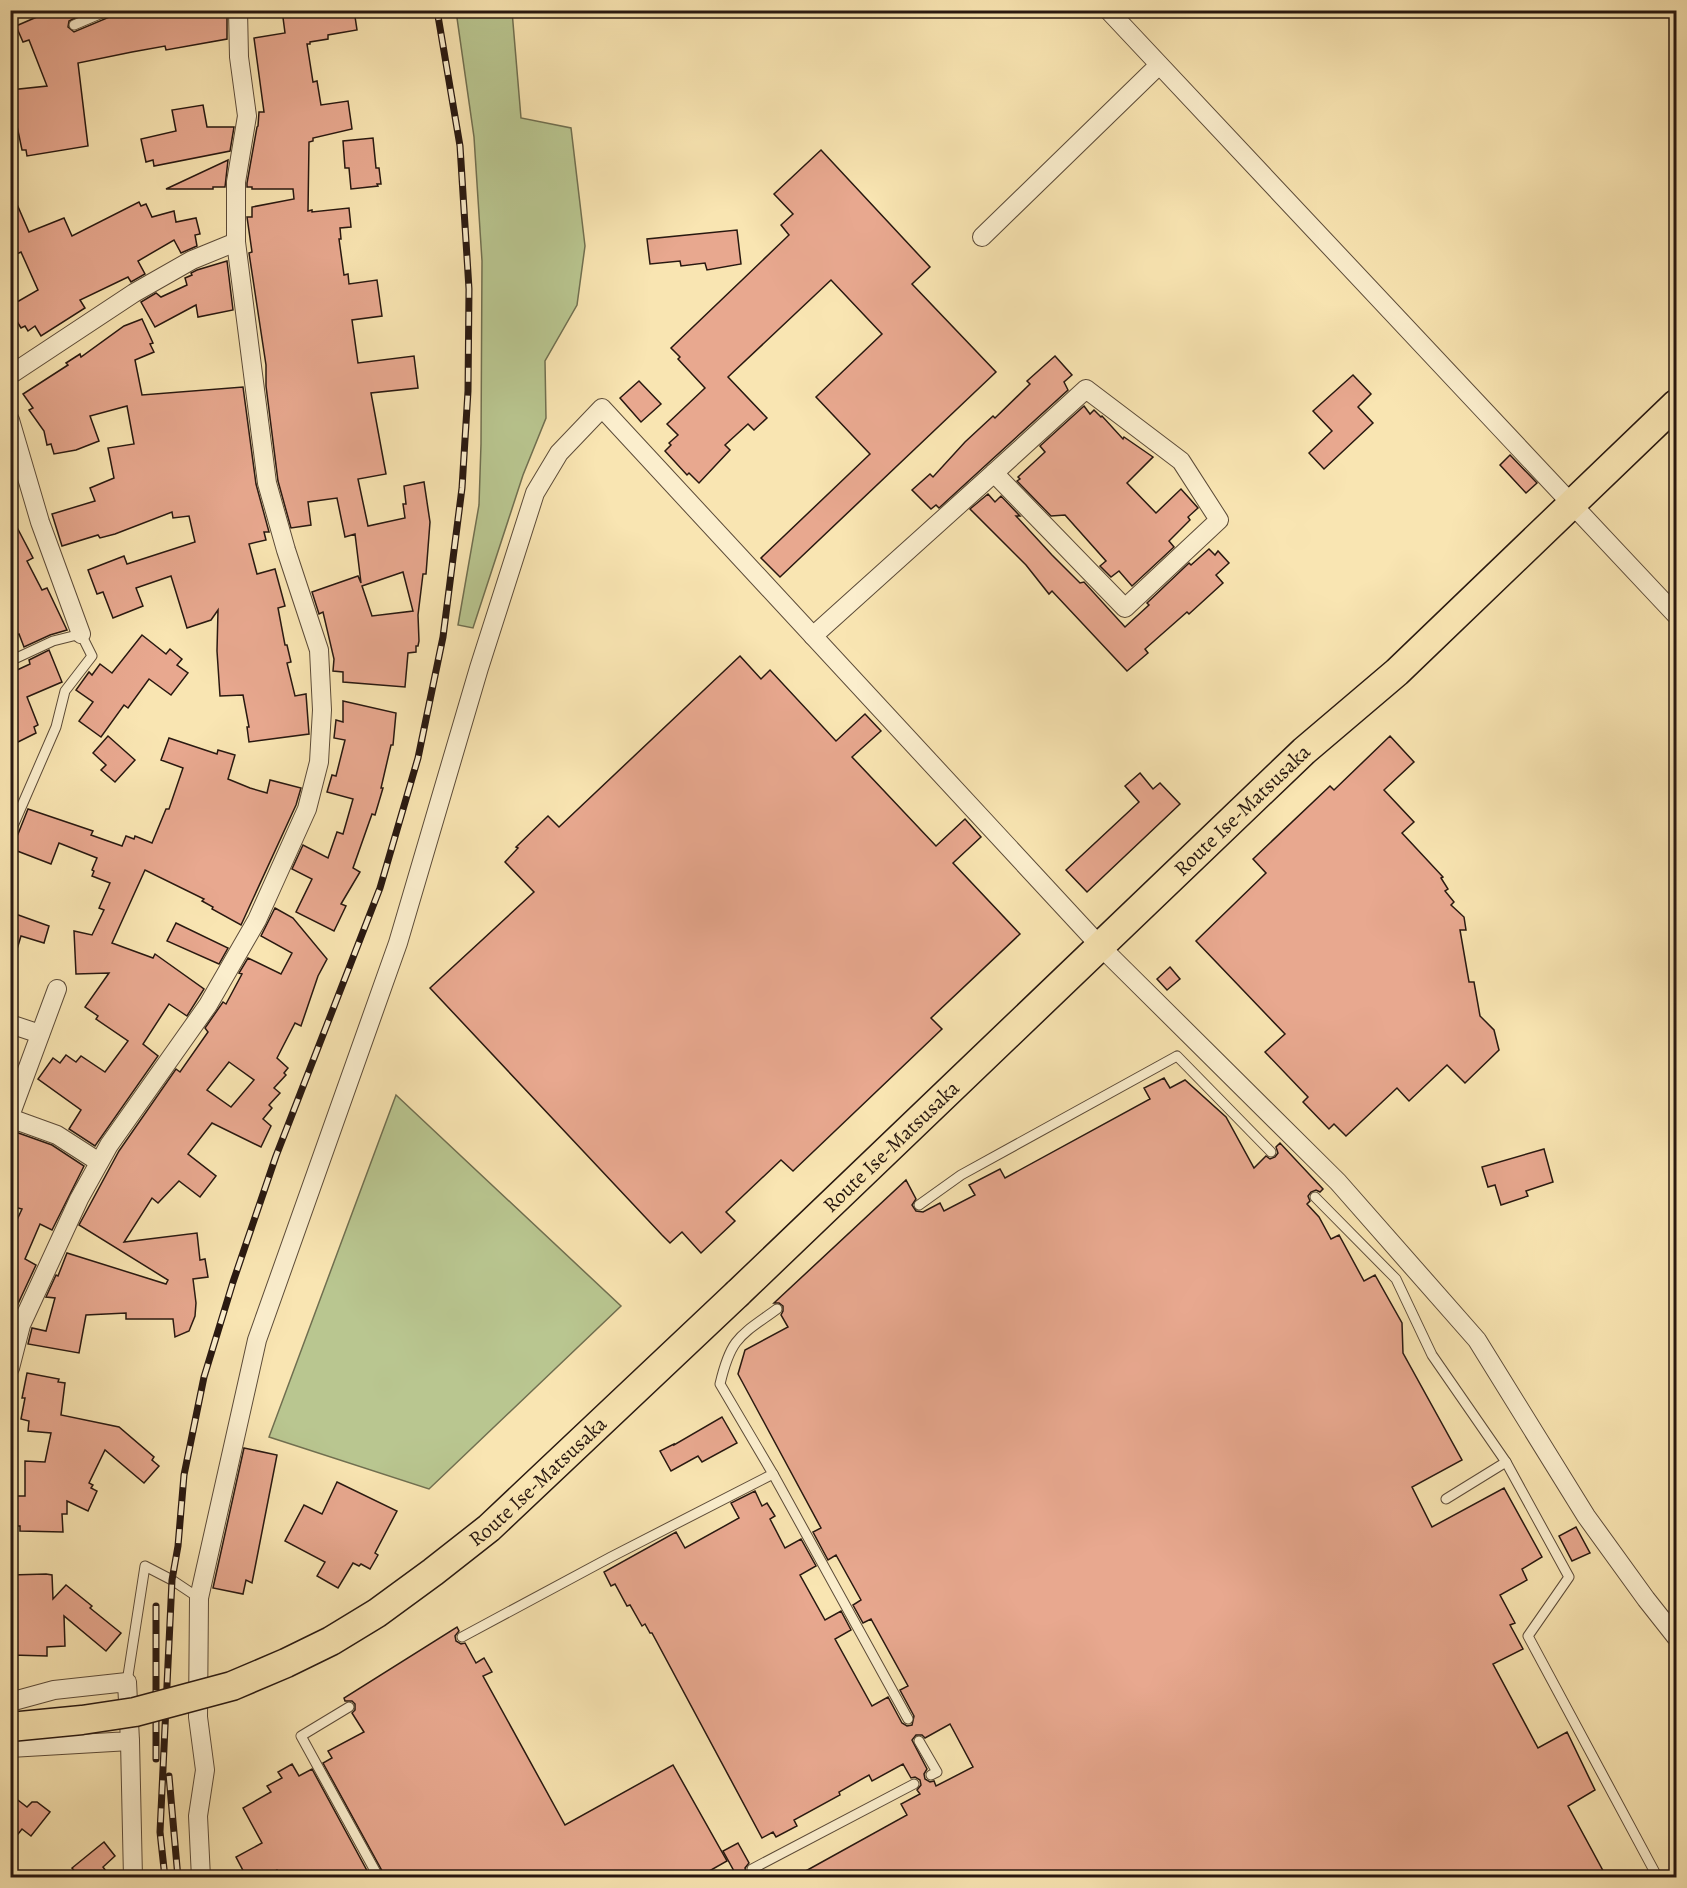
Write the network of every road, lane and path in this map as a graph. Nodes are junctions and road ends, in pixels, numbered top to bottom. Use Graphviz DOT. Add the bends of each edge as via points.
graph roads {
  1 [pos="109,10"];
  2 [pos="238,10"];
  3 [pos="1108,10"];
  4 [pos="74,25"];
  5 [pos="1159,65"];
  6 [pos="982,237"];
  7 [pos="236,242"];
  8 [pos="10,375"];
  9 [pos="1677,404"];
  10 [pos="10,420"];
  11 [pos="994,473"];
  12 [pos="1571,504"];
  13 [pos="1677,615"];
  14 [pos="81,634"];
  15 [pos="813,636"];
  16 [pos="10,661"];
  17 [pos="10,802"];
  18 [pos="20,807"];
  19 [pos="13,826"];
  20 [pos="1101,947"];
  21 [pos="57,989"];
  22 [pos="10,1024"];
  23 [pos="40,1034"];
  24 [pos="10,1117"];
  25 [pos="1271,1152"];
  26 [pos="99,1162"];
  27 [pos="1315,1197"];
  28 [pos="919,1205"];
  29 [pos="777,1309"];
  30 [pos="10,1368"];
  31 [pos="1506,1462"];
  32 [pos="773,1474"];
  33 [pos="1446,1499"];
  34 [pos="199,1598"];
  35 [pos="1677,1636"];
  36 [pos="462,1637"];
  37 [pos="127,1682"];
  38 [pos="10,1702"];
  39 [pos="349,1707"];
  40 [pos="908,1719"];
  41 [pos="10,1727"];
  42 [pos="130,1741"];
  43 [pos="919,1741"];
  44 [pos="10,1748"];
  45 [pos="931,1775"];
  46 [pos="914,1784"];
  47 [pos="752,1869"];
  48 [pos="134,1878"];
  49 [pos="201,1878"];
  50 [pos="379,1878"];
  51 [pos="1658,1878"];
  1 -- 4 [label="lane"];
  2 -- 7 [label="street" via="247,116 237,182"];
  3 -- 5 [label="street"];
  5 -- 6 [label="street"];
  5 -- 12 [label="street"];
  7 -- 8 [label="street" via="192,260 134,293"];
  7 -- 26 [label="street" via="267,483 319,650 319,762 307,809 254,926 208,1005"];
  9 -- 12 [label="main road, Route Ise-Matsusaka"];
  10 -- 14 [label="street" via="40,522"];
  11 -- 11 [label="street" via="1086,389 1181,461 1219,520 1125,608"];
  11 -- 15 [label="street"];
  12 -- 13 [label="street"];
  12 -- 20 [label="main road, Route Ise-Matsusaka" via="1397,672 1304,751"];
  14 -- 16 [label="lane" via="52,641"];
  14 -- 18 [label="lane" via="92,656 65,691 56,727"];
  15 -- 20 [label="street"];
  15 -- 34 [label="street" via="602,408 559,453 535,493 398,943 257,1340"];
  17 -- 18 [label="lane"];
  18 -- 19 [label="lane"];
  20 -- 35 [label="street" via="1338,1182 1477,1340 1586,1516"];
  20 -- 41 [label="main road, Route Ise-Matsusaka, bridge" via="489,1528 386,1606 331,1641 232,1686 135,1712"];
  21 -- 23 [label="street"];
  22 -- 23 [label="street"];
  23 -- 24 [label="street"];
  24 -- 26 [label="street" via="57,1135"];
  25 -- 28 [label="lane" via="1177,1056 961,1175"];
  26 -- 30 [label="street" via="21,1324"];
  27 -- 31 [label="lane" via="1396,1279 1432,1355"];
  29 -- 32 [label="lane" via="737,1338 726,1358 720,1384"];
  31 -- 33 [label="lane"];
  31 -- 51 [label="lane" via="1569,1577 1528,1636"];
  32 -- 36 [label="lane"];
  32 -- 40 [label="lane"];
  34 -- 37 [label="lane" via="145,1566"];
  34 -- 49 [label="street" via="198,1717 205,1770 198,1816"];
  37 -- 38 [label="street" via="54,1689"];
  37 -- 42 [label="street"];
  39 -- 50 [label="lane" via="301,1736"];
  42 -- 44 [label="street"];
  42 -- 48 [label="street"];
  43 -- 45 [label="lane" via="937,1772"];
  46 -- 47 [label="lane"];
}
